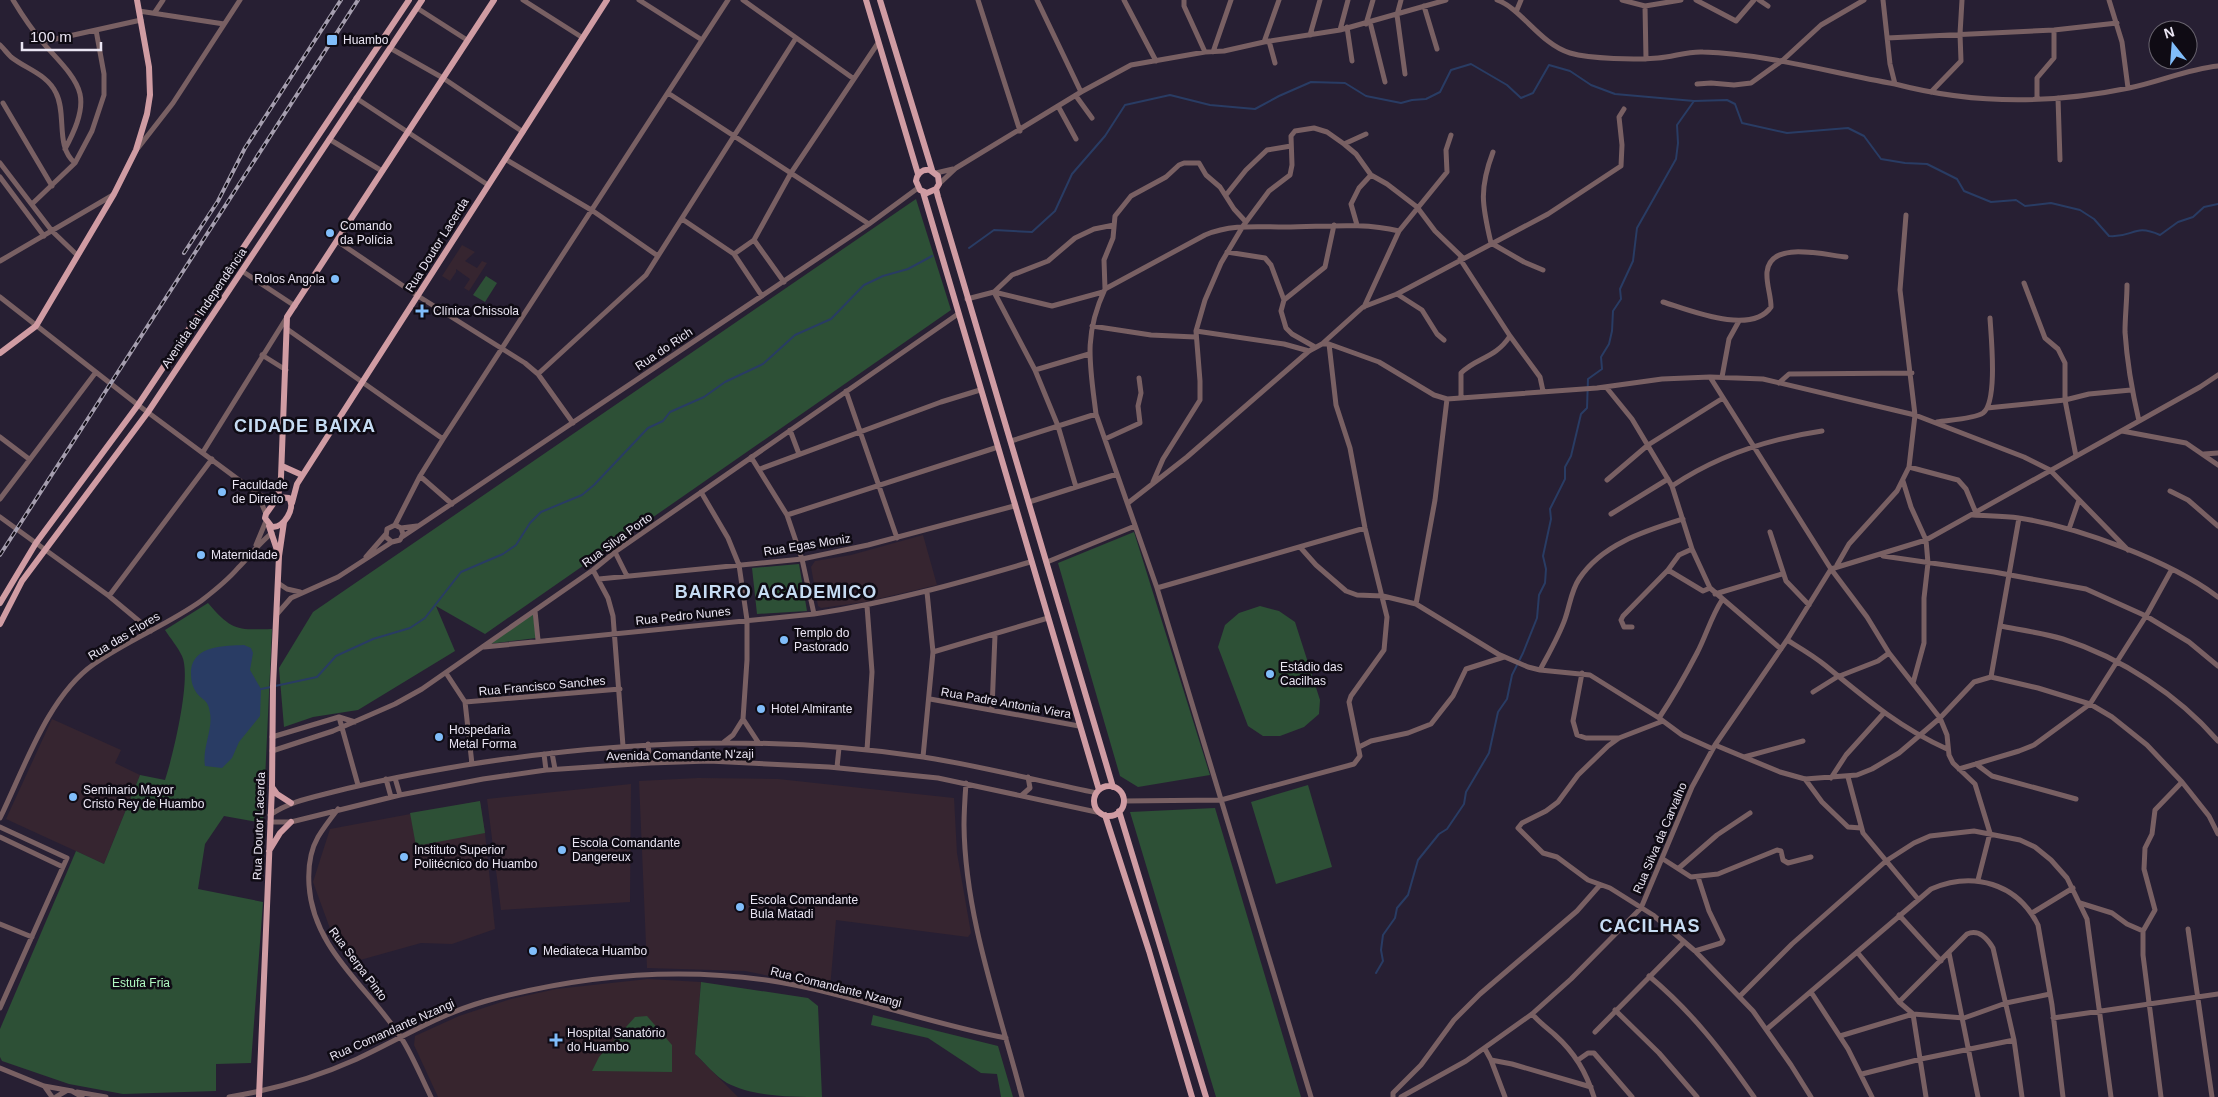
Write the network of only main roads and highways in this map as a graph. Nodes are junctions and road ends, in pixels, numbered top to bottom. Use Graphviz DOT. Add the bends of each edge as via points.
graph roads {
  1 [pos="137,0"];
  2 [pos="409,0"];
  3 [pos="422,0"];
  4 [pos="494,0"];
  5 [pos="607,0"];
  6 [pos="866,0"];
  7 [pos="880,0"];
  8 [pos="363,67"];
  9 [pos="373,73"];
  10 [pos="934,172"];
  11 [pos="918,174"];
  12 [pos="938,186"];
  13 [pos="921,190"];
  14 [pos="274,203"];
  15 [pos="283,208"];
  16 [pos="184,338"];
  17 [pos="194,345"];
  18 [pos="178,347"];
  19 [pos="0,353"];
  20 [pos="188,354"];
  21 [pos="282,466"];
  22 [pos="88,472"];
  23 [pos="302,475"];
  24 [pos="98,477"];
  25 [pos="277,498"];
  26 [pos="292,504"];
  27 [pos="285,520"];
  28 [pos="267,524"];
  29 [pos="279,526"];
  30 [pos="272,533"];
  31 [pos="279,556"];
  32 [pos="0,604"];
  33 [pos="0,624"];
  34 [pos="272,787"];
  35 [pos="1113,787"];
  36 [pos="1098,792"];
  37 [pos="290,803"];
  38 [pos="1119,811"];
  39 [pos="1103,814"];
  40 [pos="291,822"];
  41 [pos="269,852"];
  42 [pos="260,1094"];
  43 [pos="1192,1097"];
  44 [pos="1206,1097"];
  1 -- 19 [label="main road" via="150,95 148,114 136,150 114,194 36,326"];
  2 -- 8 [label="main road, Avenida da Independência"];
  3 -- 9 [label="main road, Avenida da Independência"];
  4 -- 21 [label="main road" via="287,317"];
  5 -- 23 [label="main road, Rua Doutor Lacerda"];
  6 -- 11 [label="main road"];
  7 -- 10 [label="main road"];
  8 -- 9 [label="main road"];
  8 -- 14 [label="main road, Avenida da Independência"];
  9 -- 15 [label="main road, Avenida da Independência"];
  10 -- 11 [label="main road" via="924,170"];
  10 -- 12 [label="main road"];
  11 -- 13 [label="main road" via="916,181"];
  12 -- 13 [label="main road" via="928,193"];
  12 -- 35 [label="main road" via="967,299"];
  13 -- 36 [label="main road"];
  14 -- 15 [label="main road"];
  14 -- 16 [label="main road, Avenida da Independência"];
  15 -- 17 [label="main road, Avenida da Independência"];
  16 -- 17 [label="main road"];
  16 -- 18 [label="main road, Avenida da Independência"];
  17 -- 20 [label="main road, Avenida da Independência"];
  18 -- 20 [label="main road"];
  18 -- 22 [label="main road, Avenida da Independência"];
  20 -- 24 [label="main road, Avenida da Independência"];
  21 -- 23 [label="main road"];
  21 -- 25 [label="main road"];
  22 -- 24 [label="main road"];
  22 -- 32 [label="main road, Avenida da Independência" via="36,543"];
  23 -- 26 [label="main road, Rua Doutor Lacerda" via="294,490"];
  24 -- 33 [label="main road, Avenida da Independência" via="22,581"];
  25 -- 26 [label="main road" via="289,498"];
  25 -- 28 [label="main road" via="266,514"];
  26 -- 27 [label="main road, Rua Doutor Lacerda"];
  27 -- 29 [label="main road, Rua Doutor Lacerda"];
  27 -- 31 [label="main road, Rua Doutor Lacerda"];
  28 -- 29 [label="main road"];
  28 -- 30 [label="main road, Rua Doutor Lacerda"];
  29 -- 30 [label="main road, Rua Doutor Lacerda"];
  30 -- 31 [label="main road, Rua Doutor Lacerda"];
  31 -- 34 [label="main road, Rua Doutor Lacerda"];
  34 -- 37 [label="main road"];
  34 -- 41 [label="main road, Rua Doutor Lacerda"];
  35 -- 36 [label="main road" via="1106,786"];
  35 -- 38 [label="main road" via="1120,791 1124,801"];
  36 -- 39 [label="main road" via="1095,804"];
  38 -- 39 [label="main road" via="1112,815"];
  38 -- 44 [label="main road"];
  39 -- 43 [label="main road" via="1146,942"];
  40 -- 41 [label="main road"];
  41 -- 42 [label="main road, Rua Doutor Lacerda"];
}
